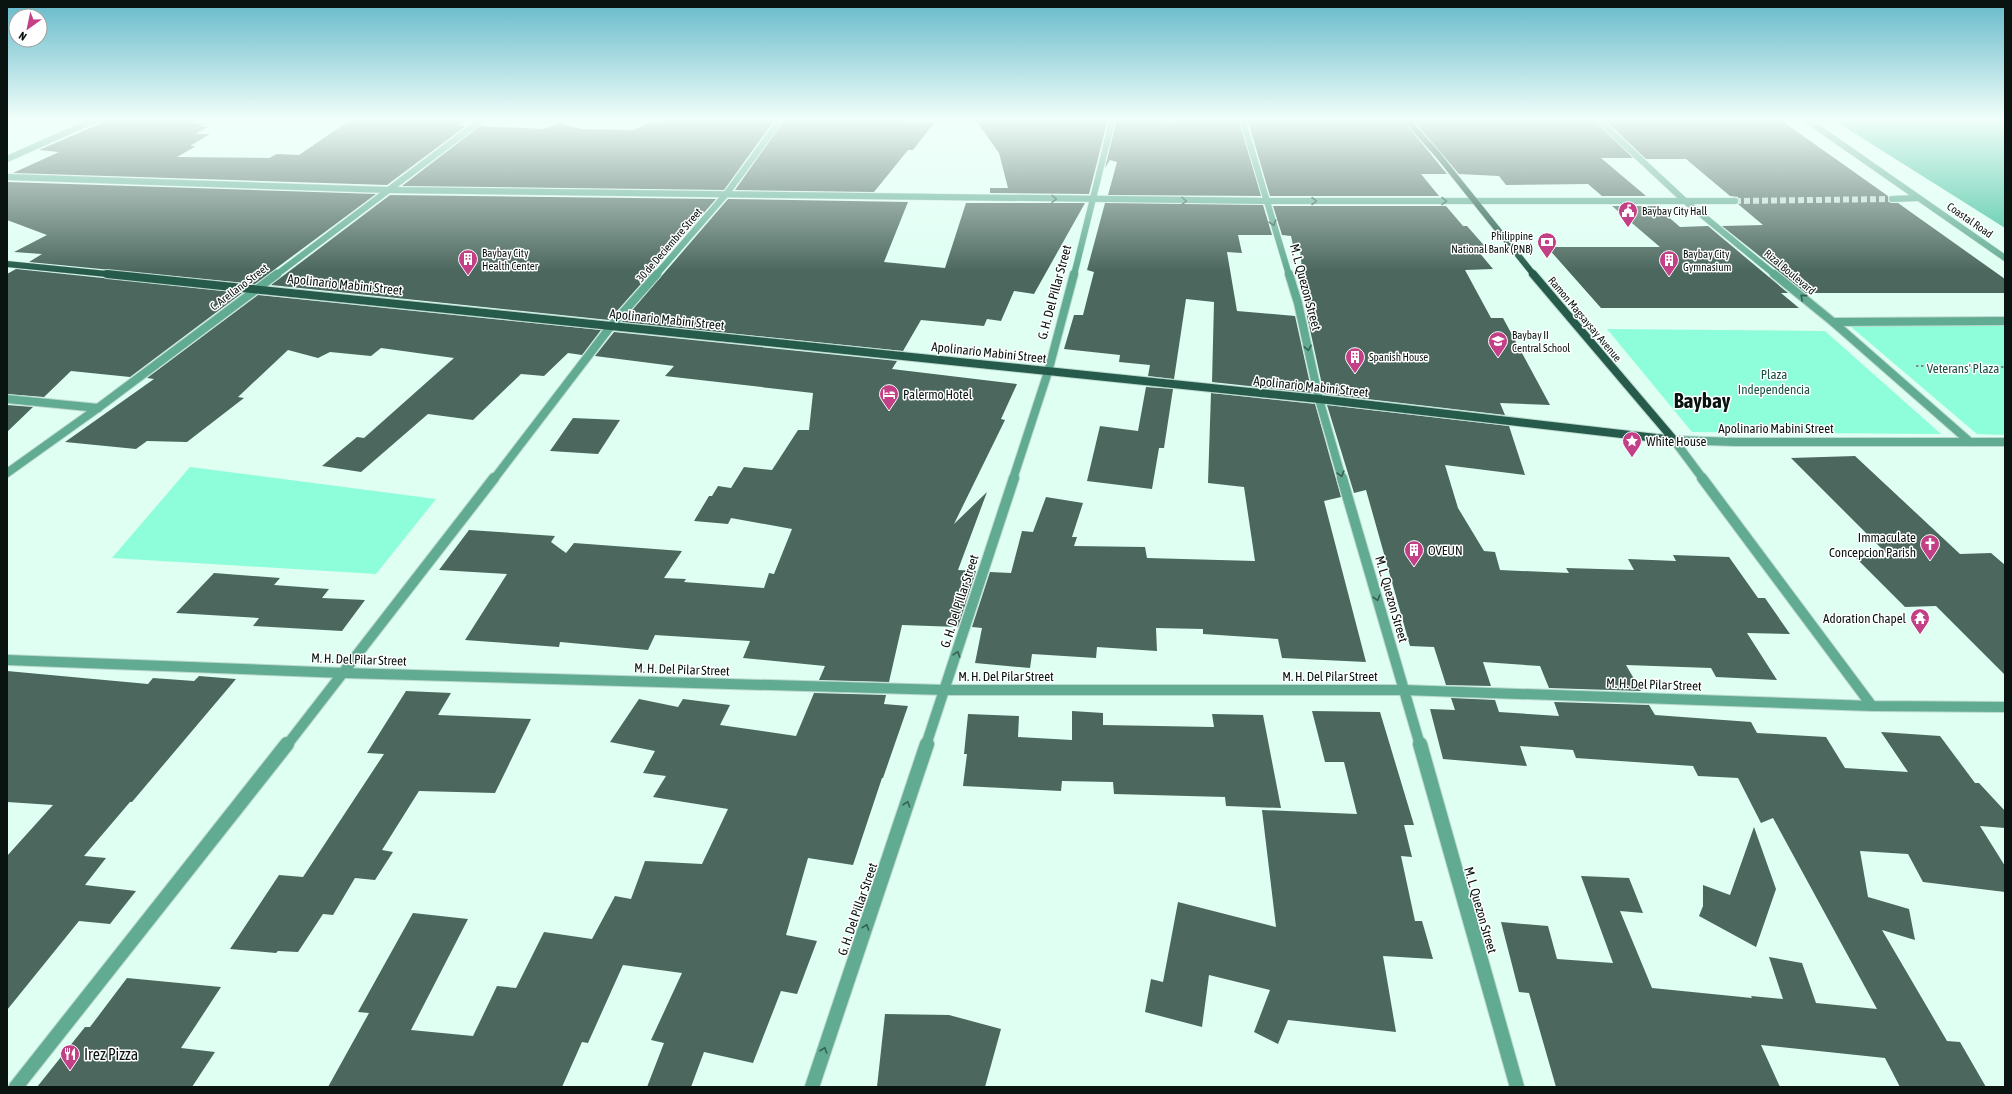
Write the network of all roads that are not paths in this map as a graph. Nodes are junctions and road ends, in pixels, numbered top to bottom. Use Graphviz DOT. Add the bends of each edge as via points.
graph roads {
  1 [pos="416,169"];
  2 [pos="745,169"];
  3 [pos="1101,169"];
  4 [pos="1257,169"];
  5 [pos="1449,169"];
  6 [pos="1651,169"];
  7 [pos="1877,169"];
  8 [pos="7,177"];
  9 [pos="388,190"];
  10 [pos="727,193"];
  11 [pos="1918,198"];
  12 [pos="1892,199"];
  13 [pos="1094,200"];
  14 [pos="1473,200"];
  15 [pos="1267,201"];
  16 [pos="1685,201"];
  17 [pos="1735,201"];
  18 [pos="2005,258"];
  19 [pos="7,264"];
  20 [pos="256,288"];
  21 [pos="2005,321"];
  22 [pos="1833,322"];
  23 [pos="612,326"];
  24 [pos="1048,372"];
  25 [pos="7,399"];
  26 [pos="1319,400"];
  27 [pos="98,408"];
  28 [pos="1674,440"];
  29 [pos="1970,442"];
  30 [pos="2005,442"];
  31 [pos="7,473"];
  32 [pos="7,660"];
  33 [pos="344,673"];
  34 [pos="945,690"];
  35 [pos="1404,690"];
  36 [pos="1872,706"];
  37 [pos="2005,707"];
  38 [pos="16,1087"];
  39 [pos="812,1087"];
  40 [pos="1517,1087"];
  1 -- 9 [label="street, C. Arellano Street"];
  2 -- 10 [label="street, 30 de Deciembre Street"];
  3 -- 13 [label="street, G. H. Del Pillar Street"];
  4 -- 15 [label="street, M. L. Quezon Street"];
  5 -- 14 [label="main road, Ramon Magsaysay Avenue"];
  6 -- 16 [label="street, Rizal Boulevard"];
  7 -- 11 [label="street, Coastal Road"];
  8 -- 9 [label="street"];
  9 -- 10 [label="street"];
  9 -- 20 [label="street, C. Arellano Street"];
  10 -- 13 [label="street, one-way"];
  10 -- 23 [label="street, 30 de Deciembre Street"];
  11 -- 12 [label="street"];
  11 -- 18 [label="street, Coastal Road"];
  13 -- 15 [label="street, one-way"];
  13 -- 24 [label="street, G. H. Del Pillar Street"];
  15 -- 14 [label="street, one-way"];
  14 -- 16 [label="street"];
  14 -- 28 [label="main road, Ramon Magsaysay Avenue"];
  15 -- 26 [label="street, M. L. Quezon Street, one-way" via="1298,303"];
  16 -- 17 [label="street"];
  22 -- 16 [label="street, Rizal Boulevard, one-way"];
  19 -- 20 [label="main road, Apolinario Mabini Street"];
  20 -- 23 [label="main road, Apolinario Mabini Street"];
  20 -- 27 [label="street, C. Arellano Street"];
  21 -- 22 [label="street"];
  22 -- 29 [label="street, Rizal Boulevard"];
  23 -- 24 [label="main road, Apolinario Mabini Street"];
  23 -- 33 [label="street, 30 de Deciembre Street"];
  24 -- 26 [label="main road, Apolinario Mabini Street"];
  34 -- 24 [label="street, G. H. Del Pillar Street, one-way"];
  25 -- 27 [label="street"];
  26 -- 28 [label="main road, Apolinario Mabini Street"];
  26 -- 35 [label="street, M. L. Quezon Street, one-way"];
  27 -- 31 [label="street, C. Arellano Street"];
  28 -- 29 [label="street, Apolinario Mabini Street"];
  28 -- 36 [label="street"];
  29 -- 30 [label="street"];
  32 -- 33 [label="street, M. H. Del Pilar Street"];
  33 -- 34 [label="street, M. H. Del Pilar Street"];
  33 -- 38 [label="street, 30 de Deciembre Street"];
  34 -- 35 [label="street, M. H. Del Pilar Street"];
  39 -- 34 [label="street, G. H. Del Pillar Street, one-way"];
  35 -- 36 [label="street, M. H. Del Pilar Street"];
  35 -- 40 [label="street, M. L. Quezon Street"];
  36 -- 37 [label="street, M. H. Del Pilar Street"];
}
